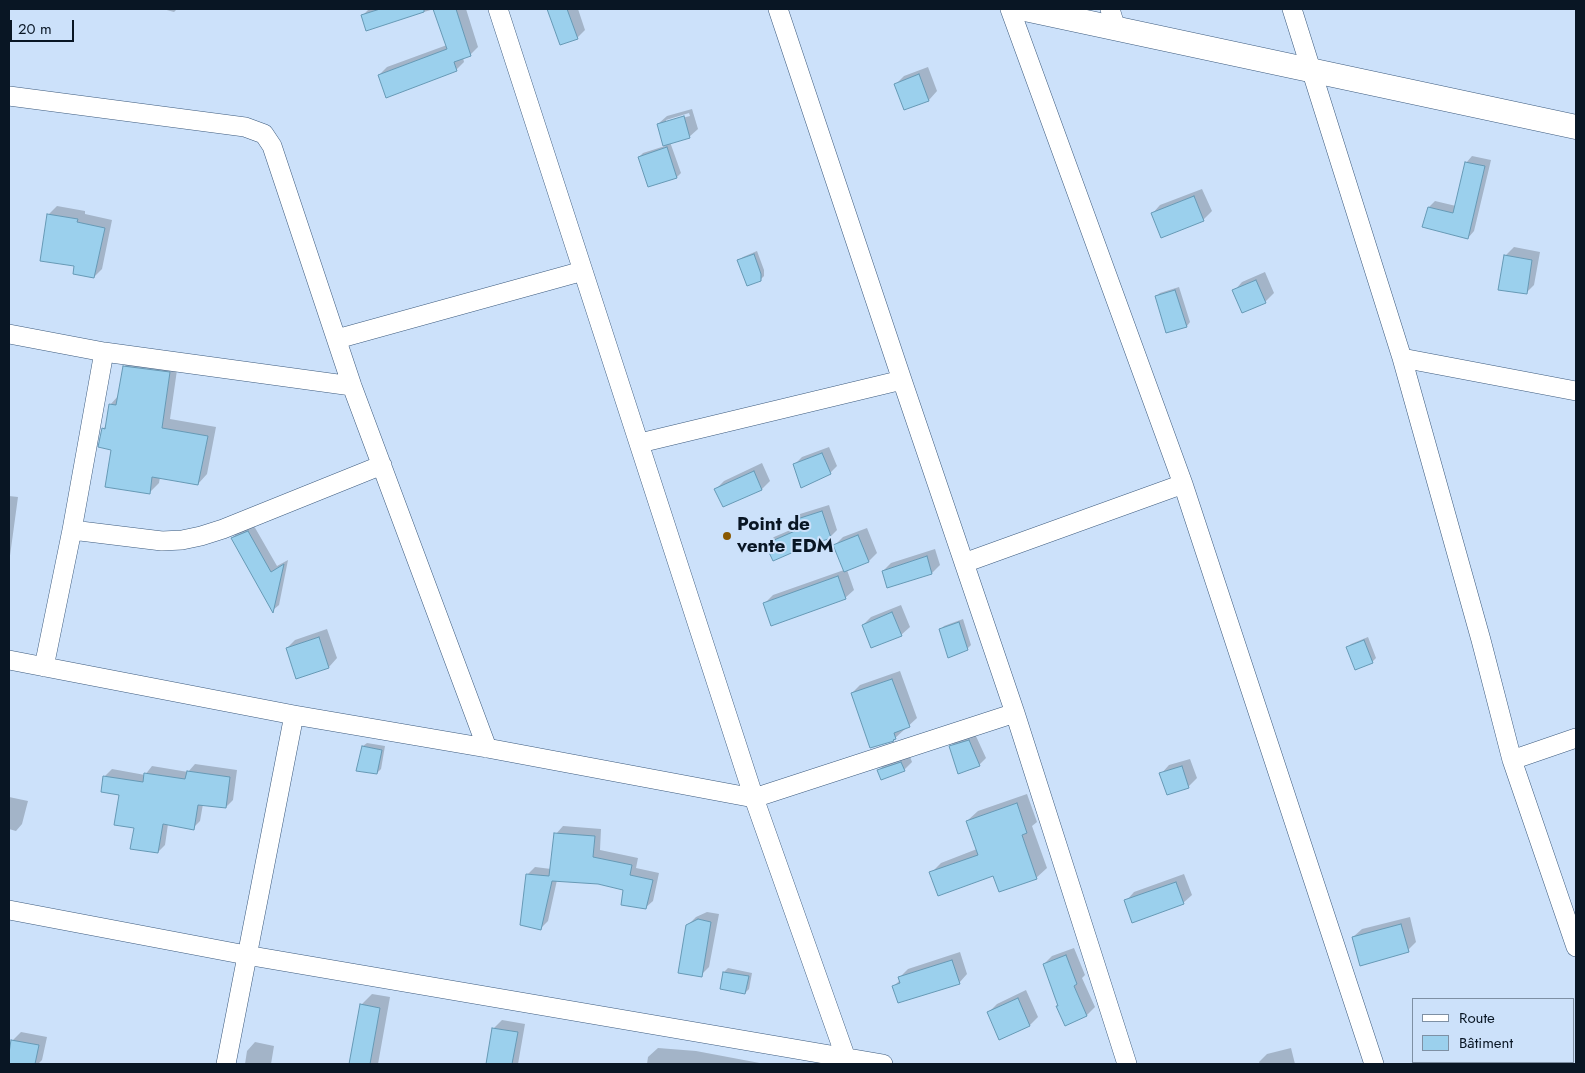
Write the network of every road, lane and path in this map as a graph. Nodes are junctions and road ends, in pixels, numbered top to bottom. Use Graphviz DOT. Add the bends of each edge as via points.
graph roads {
  1 [pos="498,9"];
  2 [pos="778,9"];
  3 [pos="1010,9"];
  4 [pos="1025,9"];
  5 [pos="1292,9"];
  6 [pos="1113,19"];
  7 [pos="1310,70"];
  8 [pos="9,96"];
  9 [pos="1576,127"];
  10 [pos="583,270"];
  11 [pos="9,334"];
  12 [pos="337,339"];
  13 [pos="104,352"];
  14 [pos="1402,358"];
  15 [pos="902,380"];
  16 [pos="352,386"];
  17 [pos="1576,390"];
  18 [pos="640,443"];
  19 [pos="382,465"];
  20 [pos="1183,484"];
  21 [pos="72,530"];
  22 [pos="964,563"];
  23 [pos="9,660"];
  24 [pos="44,667"];
  25 [pos="1015,714"];
  26 [pos="294,715"];
  27 [pos="1576,738"];
  28 [pos="487,748"];
  29 [pos="1512,760"];
  30 [pos="754,798"];
  31 [pos="9,910"];
  32 [pos="1576,947"];
  33 [pos="246,955"];
  34 [pos="846,1060"];
  35 [pos="226,1064"];
  36 [pos="884,1064"];
  37 [pos="1127,1064"];
  38 [pos="1374,1064"];
  1 -- 10 [label="street"];
  2 -- 15 [label="street"];
  3 -- 20 [label="street"];
  4 -- 6 [label="street"];
  5 -- 7 [label="street"];
  6 -- 7 [label="street"];
  7 -- 9 [label="street"];
  7 -- 14 [label="street"];
  8 -- 12 [label="street" via="245,127 264,134 272,146"];
  10 -- 12 [label="street"];
  10 -- 18 [label="street"];
  11 -- 13 [label="street"];
  12 -- 16 [label="street"];
  13 -- 16 [label="street"];
  13 -- 21 [label="street"];
  14 -- 17 [label="street"];
  14 -- 29 [label="street"];
  15 -- 18 [label="street"];
  15 -- 22 [label="street"];
  16 -- 19 [label="street"];
  18 -- 30 [label="street"];
  19 -- 21 [label="street" via="223,529 182,540 162,541"];
  19 -- 28 [label="street"];
  20 -- 22 [label="street"];
  20 -- 38 [label="street"];
  21 -- 24 [label="street"];
  22 -- 25 [label="street"];
  23 -- 24 [label="street"];
  24 -- 26 [label="street"];
  25 -- 30 [label="street"];
  25 -- 37 [label="street"];
  26 -- 28 [label="street"];
  26 -- 33 [label="street"];
  27 -- 29 [label="street"];
  28 -- 30 [label="street"];
  29 -- 32 [label="street"];
  30 -- 34 [label="street"];
  31 -- 33 [label="street"];
  33 -- 34 [label="street"];
  33 -- 35 [label="street"];
  34 -- 36 [label="street"];
}
